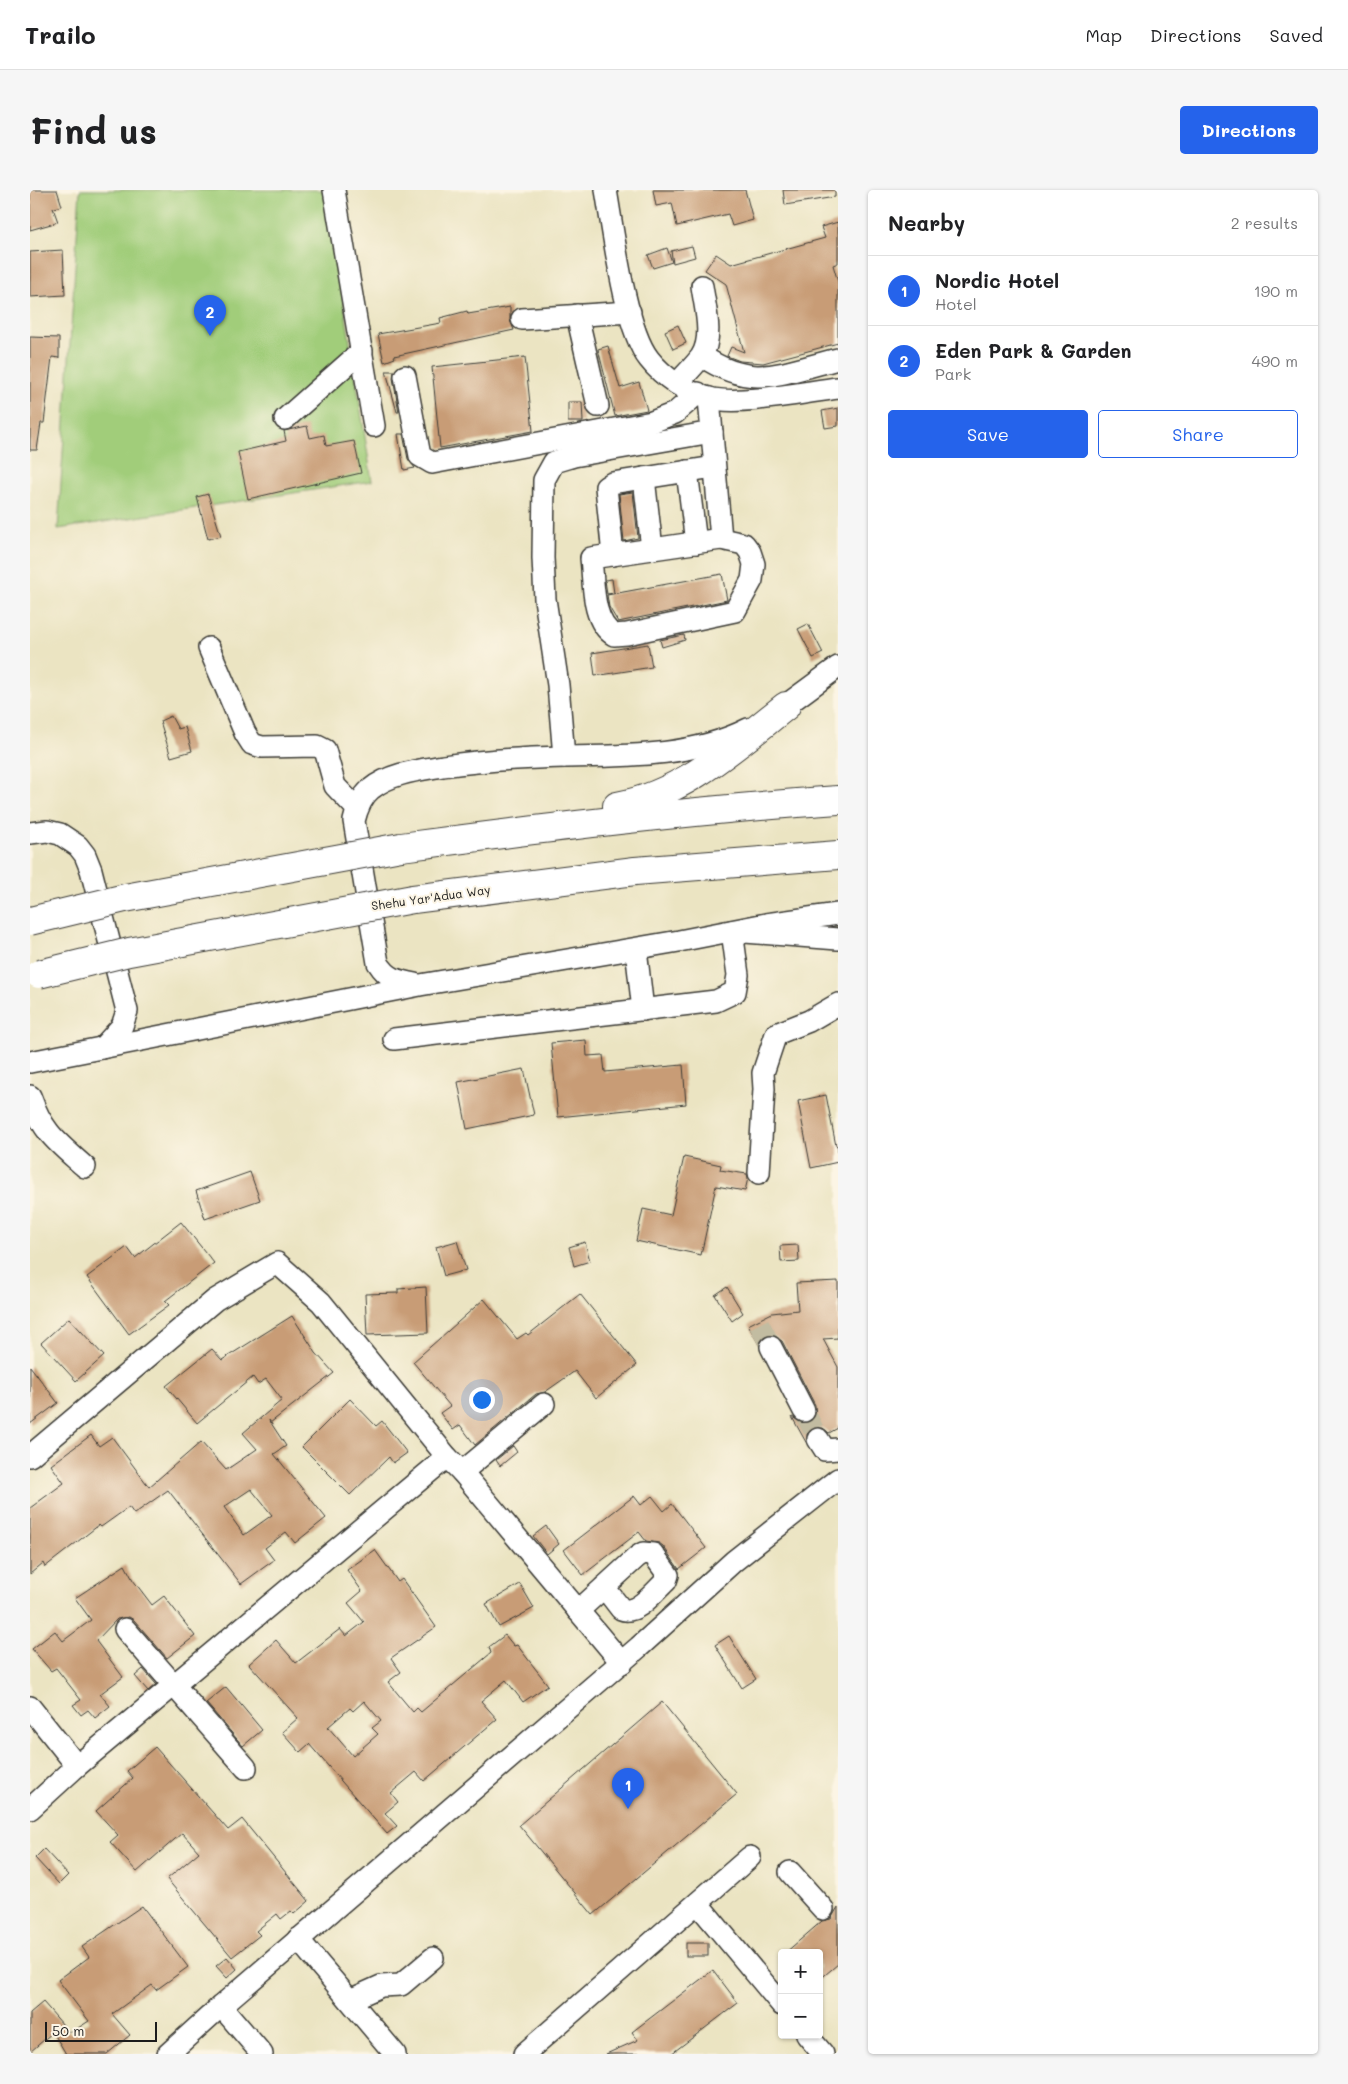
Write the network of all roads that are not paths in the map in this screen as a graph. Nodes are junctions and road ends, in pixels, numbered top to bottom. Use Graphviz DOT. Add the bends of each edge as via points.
graph roads {
  1 [pos="334,190"];
  2 [pos="606,190"];
  3 [pos="702,286"];
  4 [pos="630,312"];
  5 [pos="577,315"];
  6 [pos="522,319"];
  7 [pos="362,351"];
  8 [pos="702,356"];
  9 [pos="838,358"];
  10 [pos="405,376"];
  11 [pos="838,380"];
  12 [pos="677,384"];
  13 [pos="838,388"];
  14 [pos="807,391"];
  15 [pos="703,396"];
  16 [pos="598,406"];
  17 [pos="285,419"];
  18 [pos="374,426"];
  19 [pos="712,432"];
  20 [pos="714,466"];
  21 [pos="687,471"];
  22 [pos="644,478"];
  23 [pos="721,539"];
  24 [pos="696,543"];
  25 [pos="652,549"];
  26 [pos="613,555"];
  27 [pos="209,648"];
  28 [pos="838,667"];
  29 [pos="786,706"];
  30 [pos="564,757"];
  31 [pos="838,800"];
  32 [pos="356,809"];
  33 [pos="30,832"];
  34 [pos="488,836"];
  35 [pos="838,855"];
  36 [pos="838,914"];
  37 [pos="30,920"];
  38 [pos="732,931"];
  39 [pos="838,939"];
  40 [pos="636,949"];
  41 [pos="35,975"];
  42 [pos="420,985"];
  43 [pos="838,1004"];
  44 [pos="642,1010"];
  45 [pos="394,1039"];
  46 [pos="102,1048"];
  47 [pos="30,1062"];
  48 [pos="30,1096"];
  49 [pos="85,1167"];
  50 [pos="760,1173"];
  51 [pos="771,1347"];
  52 [pos="544,1404"];
  53 [pos="804,1411"];
  54 [pos="818,1439"];
  55 [pos="838,1449"];
  56 [pos="30,1456"];
  57 [pos="447,1457"];
  58 [pos="462,1472"];
  59 [pos="838,1479"];
  60 [pos="604,1587"];
  61 [pos="578,1612"];
  62 [pos="125,1629"];
  63 [pos="622,1663"];
  64 [pos="173,1685"];
  65 [pos="30,1707"];
  66 [pos="77,1766"];
  67 [pos="246,1768"];
  68 [pos="30,1809"];
  69 [pos="750,1857"];
  70 [pos="790,1872"];
  71 [pos="698,1904"];
  72 [pos="823,1910"];
  73 [pos="298,1939"];
  74 [pos="433,1958"];
  75 [pos="350,2000"];
  76 [pos="778,2000"];
  77 [pos="221,2006"];
  78 [pos="810,2039"];
  79 [pos="168,2054"];
  80 [pos="262,2054"];
  81 [pos="395,2054"];
  82 [pos="524,2054"];
  83 [pos="823,2054"];
  1 -- 7 [label="street"];
  2 -- 4 [label="street"];
  3 -- 8 [label="street" via="708,327"];
  4 -- 5 [label="street"];
  4 -- 12 [label="street" via="633,328 648,358"];
  5 -- 6 [label="street"];
  5 -- 16 [label="street"];
  7 -- 17 [label="street"];
  7 -- 18 [label="street"];
  8 -- 9 [label="street" via="717,367 737,375 758,378"];
  8 -- 12 [label="street"];
  10 -- 15 [label="street" via="420,456 432,463 652,422 675,414"];
  11 -- 14 [label="street"];
  12 -- 15 [label="street"];
  13 -- 14 [label="street"];
  14 -- 15 [label="street" via="735,400"];
  15 -- 19 [label="street"];
  19 -- 20 [label="street"];
  19 -- 30 [label="street" via="574,456 554,462 544,480 545,599 558,685"];
  20 -- 21 [label="street"];
  20 -- 23 [label="street"];
  21 -- 22 [label="street"];
  21 -- 24 [label="street"];
  22 -- 25 [label="street"];
  22 -- 26 [label="street" via="612,483 606,487"];
  23 -- 24 [label="street"];
  23 -- 26 [label="street" via="744,544 754,564 752,580 735,611 627,634 608,631 597,608 591,558"];
  24 -- 25 [label="street"];
  25 -- 26 [label="street"];
  27 -- 32 [label="street" via="252,744 262,747 317,746 325,750 335,786"];
  28 -- 29 [label="street"];
  29 -- 30 [label="street" via="735,736 704,745 636,754"];
  29 -- 34 [label="highway" via="709,765 657,794 633,803 555,818"];
  30 -- 32 [label="street" via="467,763 402,774 372,788"];
  31 -- 34 [label="highway" via="707,810"];
  32 -- 42 [label="street" via="355,839 378,964 392,979"];
  33 -- 46 [label="street" via="47,831 69,839 78,846 91,870 127,1011 122,1026"];
  34 -- 37 [label="highway, bridge" via="401,847 144,894"];
  35 -- 41 [label="highway, Shehu Yar'Adua Way, bridge" via="635,871 413,899 128,952"];
  36 -- 38 [label="street"];
  38 -- 39 [label="street"];
  38 -- 40 [label="street"];
  38 -- 44 [label="street" via="738,975 735,992 716,1002"];
  40 -- 42 [label="street"];
  40 -- 44 [label="street"];
  42 -- 46 [label="street"];
  43 -- 50 [label="street" via="809,1021 776,1034 763,1073"];
  44 -- 45 [label="street"];
  46 -- 47 [label="street"];
  48 -- 49 [label="street" via="50,1136"];
  51 -- 53 [label="street"];
  52 -- 58 [label="street"];
  54 -- 55 [label="street" via="825,1450"];
  56 -- 57 [label="street" via="215,1300 277,1263 321,1302"];
  57 -- 58 [label="street"];
  57 -- 64 [label="street"];
  58 -- 61 [label="street"];
  59 -- 63 [label="street" via="734,1561"];
  60 -- 61 [label="street"];
  61 -- 63 [label="street"];
  62 -- 64 [label="street"];
  63 -- 73 [label="street"];
  64 -- 66 [label="street"];
  64 -- 67 [label="street"];
  65 -- 66 [label="street"];
  66 -- 68 [label="street"];
  69 -- 71 [label="street"];
  70 -- 72 [label="street"];
  71 -- 76 [label="street"];
  71 -- 82 [label="street"];
  73 -- 75 [label="street"];
  73 -- 77 [label="street"];
  74 -- 75 [label="street" via="401,1985 381,1986"];
  75 -- 81 [label="street"];
  77 -- 79 [label="street"];
  77 -- 80 [label="street"];
  78 -- 83 [label="street"];
}
